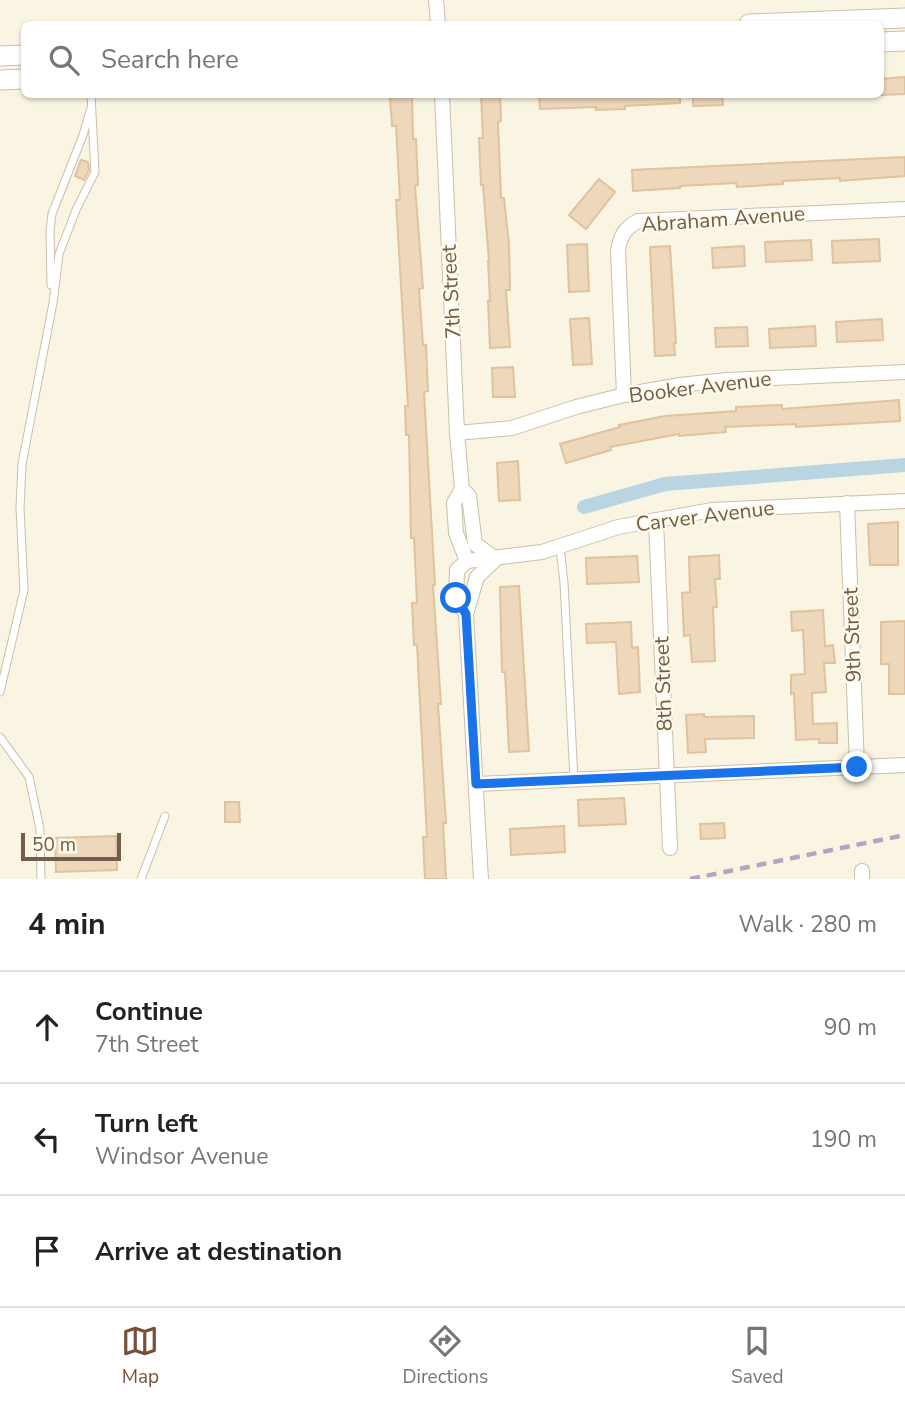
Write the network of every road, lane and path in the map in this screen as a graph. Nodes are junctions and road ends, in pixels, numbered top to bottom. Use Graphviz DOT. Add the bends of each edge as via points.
graph roads {
  1 [pos="436,0"];
  2 [pos="905,18"];
  3 [pos="438,21"];
  4 [pos="827,21"];
  5 [pos="905,41"];
  6 [pos="884,42"];
  7 [pos="21,55"];
  8 [pos="0,56"];
  9 [pos="21,79"];
  10 [pos="0,80"];
  11 [pos="91,98"];
  12 [pos="442,98"];
  13 [pos="92,104"];
  14 [pos="905,209"];
  15 [pos="53,303"];
  16 [pos="905,372"];
  17 [pos="624,395"];
  18 [pos="457,433"];
  19 [pos="462,489"];
  20 [pos="905,501"];
  21 [pos="847,503"];
  22 [pos="656,520"];
  23 [pos="560,547"];
  24 [pos="496,559"];
  25 [pos="467,561"];
  26 [pos="466,614"];
  27 [pos="0,692"];
  28 [pos="0,738"];
  29 [pos="905,765"];
  30 [pos="857,767"];
  31 [pos="667,776"];
  32 [pos="574,780"];
  33 [pos="476,784"];
  34 [pos="165,816"];
  35 [pos="670,848"];
  36 [pos="41,879"];
  37 [pos="141,879"];
  38 [pos="481,879"];
  1 -- 3 [label="street"];
  2 -- 4 [label="main road"];
  5 -- 6 [label="main road"];
  7 -- 8 [label="main road"];
  9 -- 10 [label="main road"];
  11 -- 13 [label="lane"];
  12 -- 18 [label="street, 7th Street"];
  13 -- 15 [label="lane" via="52,214"];
  13 -- 15 [label="lane" via="95,172 59,254"];
  14 -- 17 [label="street, Abraham Avenue" via="638,221 630,225 618,251"];
  15 -- 27 [label="lane" via="23,464 24,590"];
  16 -- 17 [label="street, Booker Avenue" via="727,380"];
  17 -- 18 [label="street, Booker Avenue" via="512,428"];
  18 -- 19 [label="street, 7th Street"];
  19 -- 24 [label="street, 7th Street" via="469,496 475,544"];
  19 -- 25 [label="street, 7th Street" via="454,503 456,533"];
  20 -- 21 [label="street, Carver Avenue"];
  21 -- 22 [label="street, Carver Avenue" via="734,508"];
  21 -- 30 [label="street, 9th Street"];
  22 -- 23 [label="street, Carver Avenue" via="618,527"];
  22 -- 31 [label="street, 8th Street"];
  23 -- 24 [label="street, Carver Avenue"];
  23 -- 32 [label="lane"];
  24 -- 25 [label="street, Carver Avenue"];
  24 -- 26 [label="street" via="477,577"];
  25 -- 26 [label="street" via="457,570 456,598"];
  26 -- 33 [label="street"];
  28 -- 36 [label="lane" via="29,777 40,829"];
  29 -- 30 [label="street"];
  30 -- 31 [label="street"];
  31 -- 32 [label="street"];
  31 -- 35 [label="street, 8th Street"];
  32 -- 33 [label="street"];
  33 -- 38 [label="street"];
  34 -- 37 [label="lane"];
}
